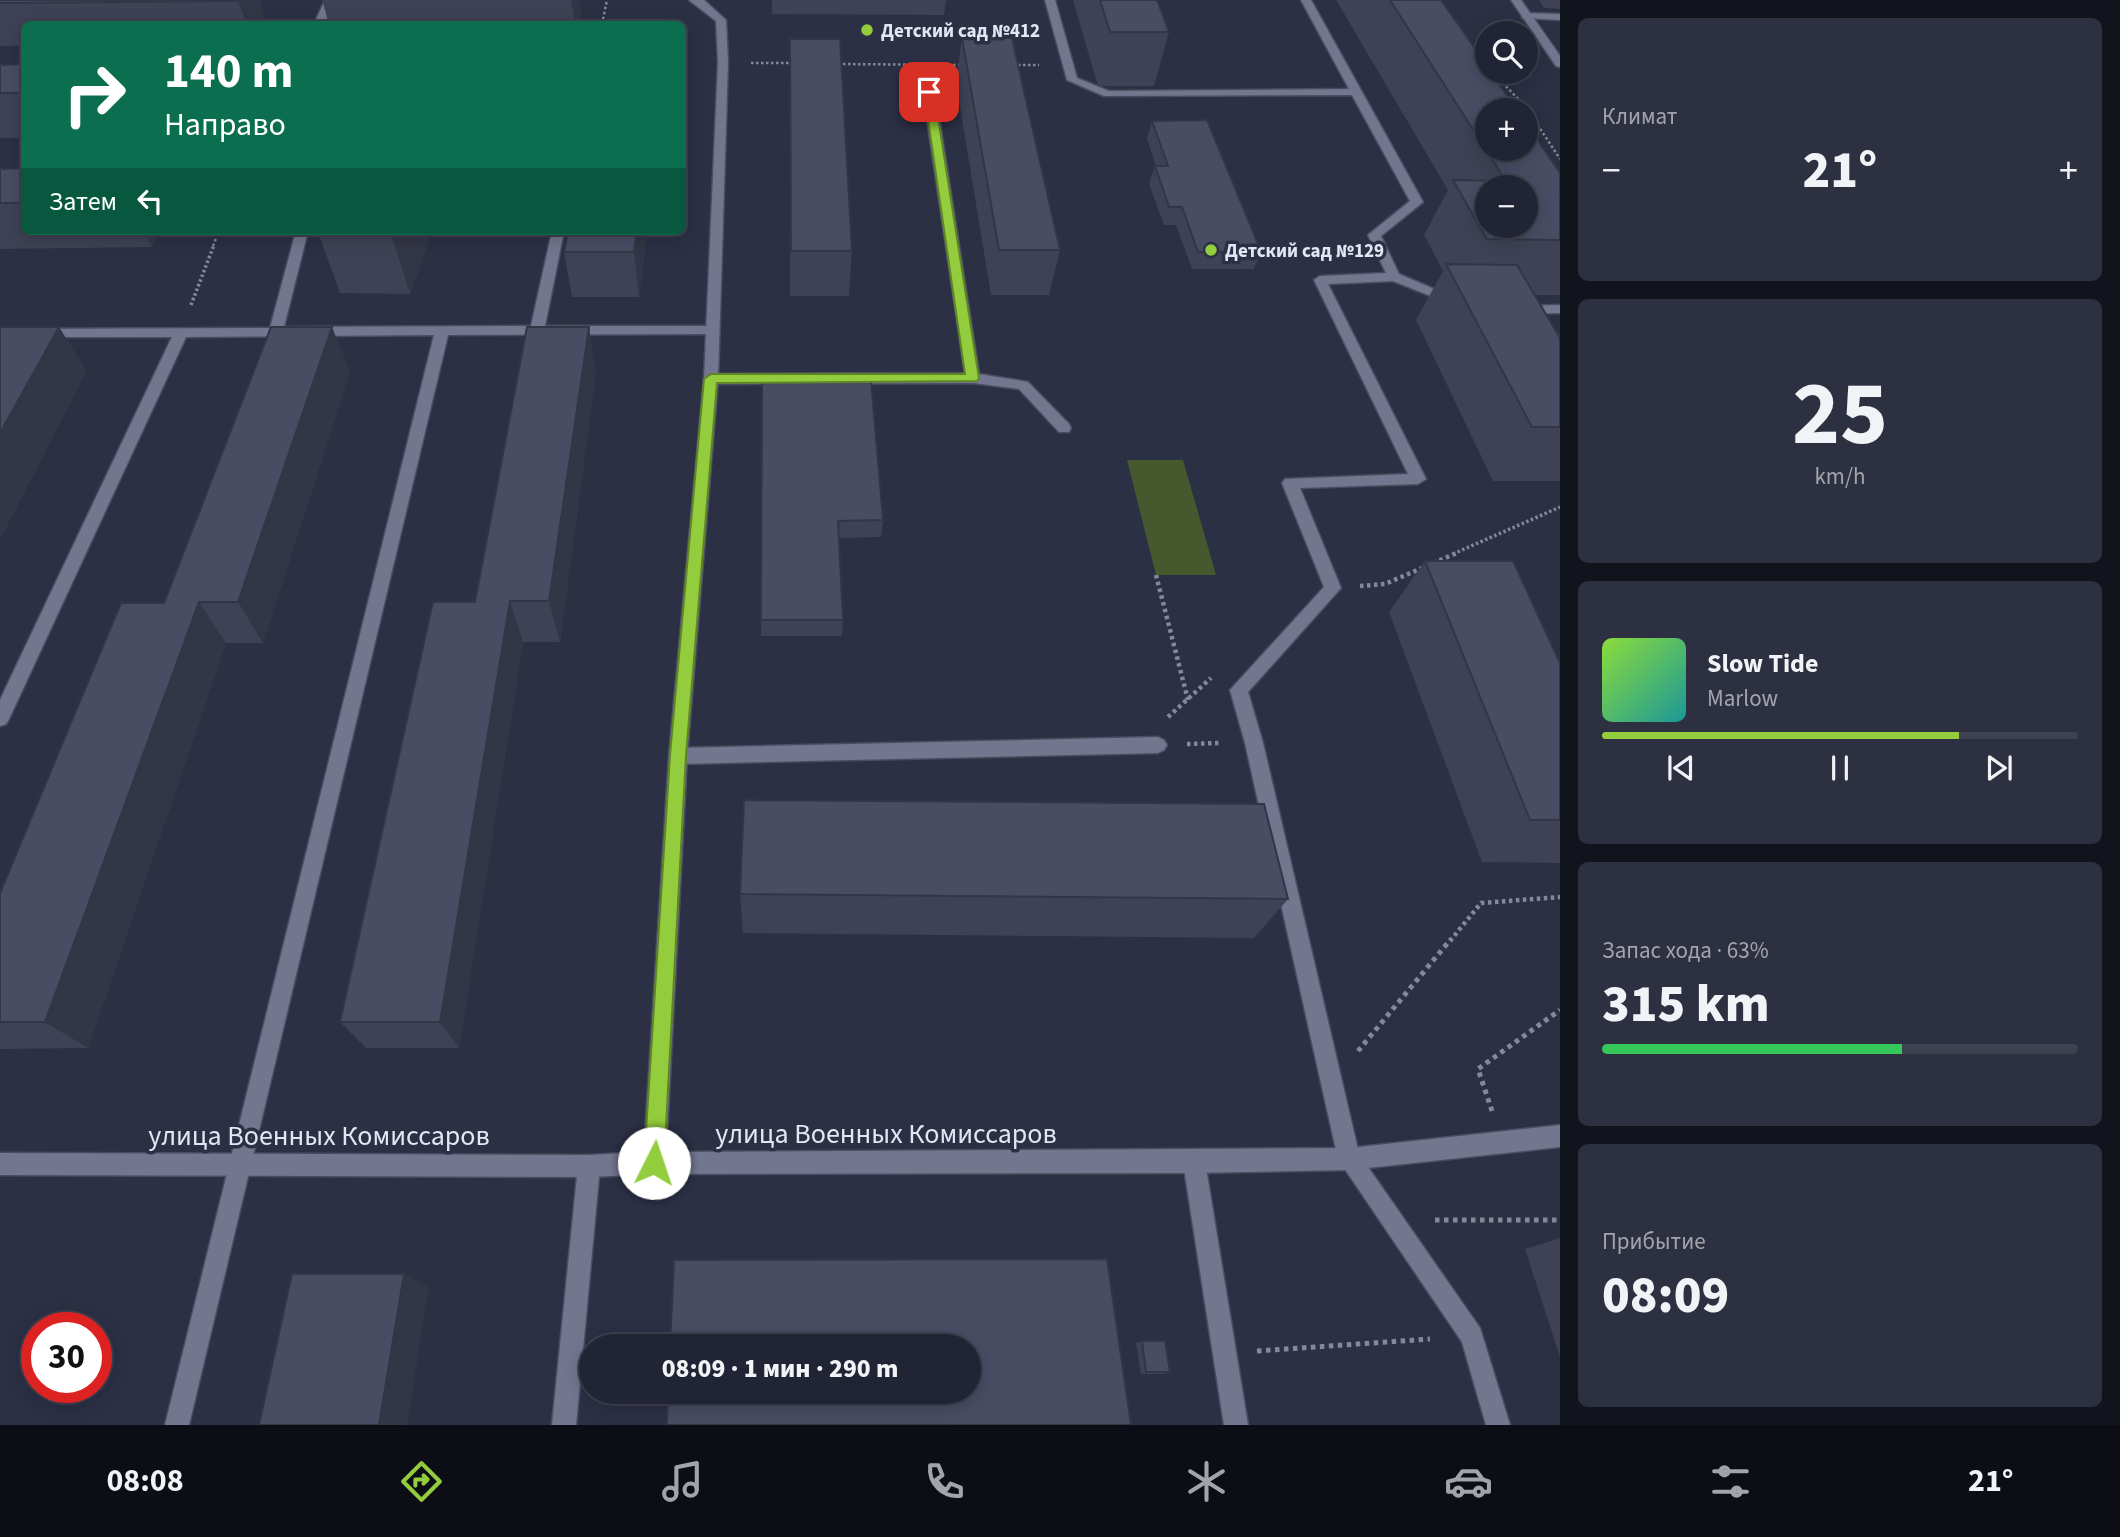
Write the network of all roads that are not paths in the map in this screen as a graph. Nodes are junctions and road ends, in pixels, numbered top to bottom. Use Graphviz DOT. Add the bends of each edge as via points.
graph roads {
  1 [pos="330,0"];
  2 [pos="694,0"];
  3 [pos="1050,0"];
  4 [pos="1306,0"];
  5 [pos="1516,0"];
  6 [pos="1526,16"];
  7 [pos="1560,17"];
  8 [pos="320,21"];
  9 [pos="1559,60"];
  10 [pos="929,92"];
  11 [pos="1356,92"];
  12 [pos="301,235"];
  13 [pos="557,235"];
  14 [pos="1394,277"];
  15 [pos="1467,306"];
  16 [pos="1560,309"];
  17 [pos="1510,310"];
  18 [pos="710,330"];
  19 [pos="537,331"];
  20 [pos="181,332"];
  21 [pos="275,332"];
  22 [pos="442,332"];
  23 [pos="0,333"];
  24 [pos="972,378"];
  25 [pos="711,379"];
  26 [pos="1064,428"];
  27 [pos="0,719"];
  28 [pos="1158,745"];
  29 [pos="678,755"];
  30 [pos="1560,1136"];
  31 [pos="1349,1159"];
  32 [pos="1194,1162"];
  33 [pos="654,1163"];
  34 [pos="0,1164"];
  35 [pos="242,1164"];
  36 [pos="589,1166"];
  37 [pos="177,1425"];
  38 [pos="564,1425"];
  39 [pos="1236,1425"];
  40 [pos="1498,1425"];
  1 -- 8 [label="street"];
  2 -- 18 [label="street" via="721,20"];
  3 -- 11 [label="street" via="1072,80 1108,94"];
  4 -- 11 [label="street"];
  5 -- 6 [label="street"];
  6 -- 7 [label="street"];
  6 -- 9 [label="street"];
  10 -- 24 [label="street"];
  11 -- 14 [label="street" via="1418,202 1374,235"];
  12 -- 21 [label="street"];
  13 -- 19 [label="street"];
  14 -- 15 [label="street"];
  14 -- 31 [label="street" via="1320,280 1418,479 1290,484 1333,588 1239,690"];
  16 -- 17 [label="street"];
  18 -- 19 [label="street"];
  18 -- 25 [label="street"];
  19 -- 22 [label="street"];
  20 -- 21 [label="street"];
  20 -- 23 [label="street"];
  20 -- 27 [label="street"];
  21 -- 22 [label="street"];
  22 -- 35 [label="street"];
  24 -- 25 [label="street"];
  24 -- 26 [label="street" via="1023,385"];
  25 -- 29 [label="street"];
  28 -- 29 [label="street"];
  29 -- 33 [label="street"];
  30 -- 31 [label="street, улица Военных Комиссаров"];
  31 -- 32 [label="street, улица Военных Комиссаров"];
  31 -- 40 [label="street" via="1472,1336"];
  32 -- 33 [label="street, улица Военных Комиссаров"];
  32 -- 39 [label="street"];
  33 -- 36 [label="street, улица Военных Комиссаров"];
  34 -- 35 [label="street, улица Военных Комиссаров"];
  35 -- 36 [label="street, улица Военных Комиссаров"];
  35 -- 37 [label="street"];
  36 -- 38 [label="street"];
}
